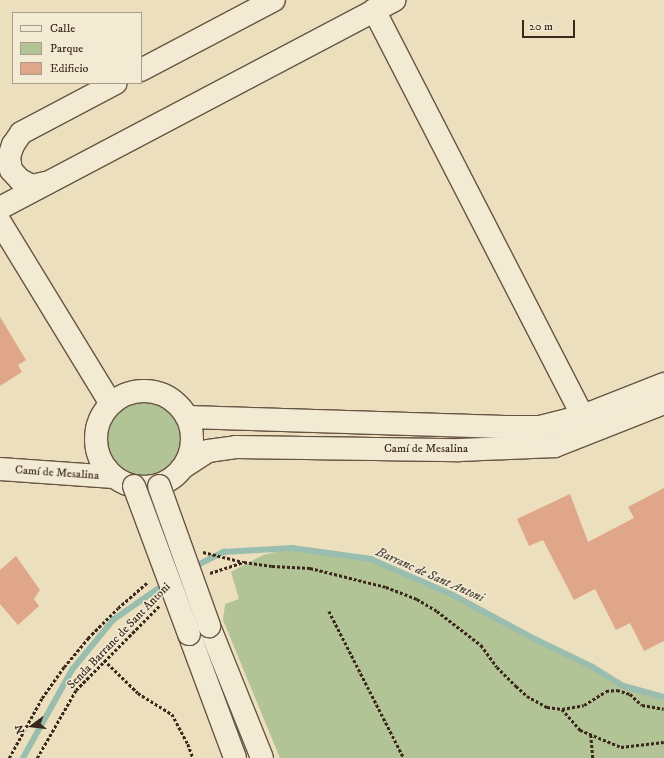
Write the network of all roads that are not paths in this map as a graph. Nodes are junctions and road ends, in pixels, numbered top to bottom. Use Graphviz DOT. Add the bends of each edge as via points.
graph roads {
  1 [pos="274,0"];
  2 [pos="394,0"];
  3 [pos="374,10"];
  4 [pos="142,69"];
  5 [pos="114,84"];
  6 [pos="21,133"];
  7 [pos="0,144"];
  8 [pos="45,183"];
  9 [pos="0,208"];
  10 [pos="0,222"];
  11 [pos="664,384"];
  12 [pos="664,403"];
  13 [pos="111,404"];
  14 [pos="583,416"];
  15 [pos="188,417"];
  16 [pos="185,466"];
  17 [pos="0,469"];
  18 [pos="114,477"];
  19 [pos="134,486"];
  20 [pos="159,486"];
  21 [pos="235,758"];
  22 [pos="262,758"];
  1 -- 4 [label="street"];
  2 -- 3 [label="street"];
  3 -- 8 [label="street"];
  3 -- 14 [label="street"];
  5 -- 6 [label="street"];
  6 -- 7 [label="street"];
  6 -- 8 [label="street" via="12,145 9,158 11,170 20,180 32,186"];
  8 -- 9 [label="street"];
  10 -- 13 [label="street"];
  11 -- 14 [label="street"];
  12 -- 16 [label="street, Camí de Mesalina" via="555,446 460,450 236,447 208,451"];
  13 -- 15 [label="street" via="130,392 147,390 164,394 178,403"];
  13 -- 18 [label="street" via="98,422 95,437 97,452 104,466"];
  14 -- 15 [label="street" via="540,427"];
  15 -- 16 [label="street" via="193,433 192,450"];
  16 -- 20 [label="street" via="174,478"];
  17 -- 18 [label="street, Camí de Mesalina"];
  18 -- 19 [label="street"];
  19 -- 20 [label="street"];
  19 -- 21 [label="street, bridge"];
  20 -- 22 [label="street, bridge" via="209,626"];
}
